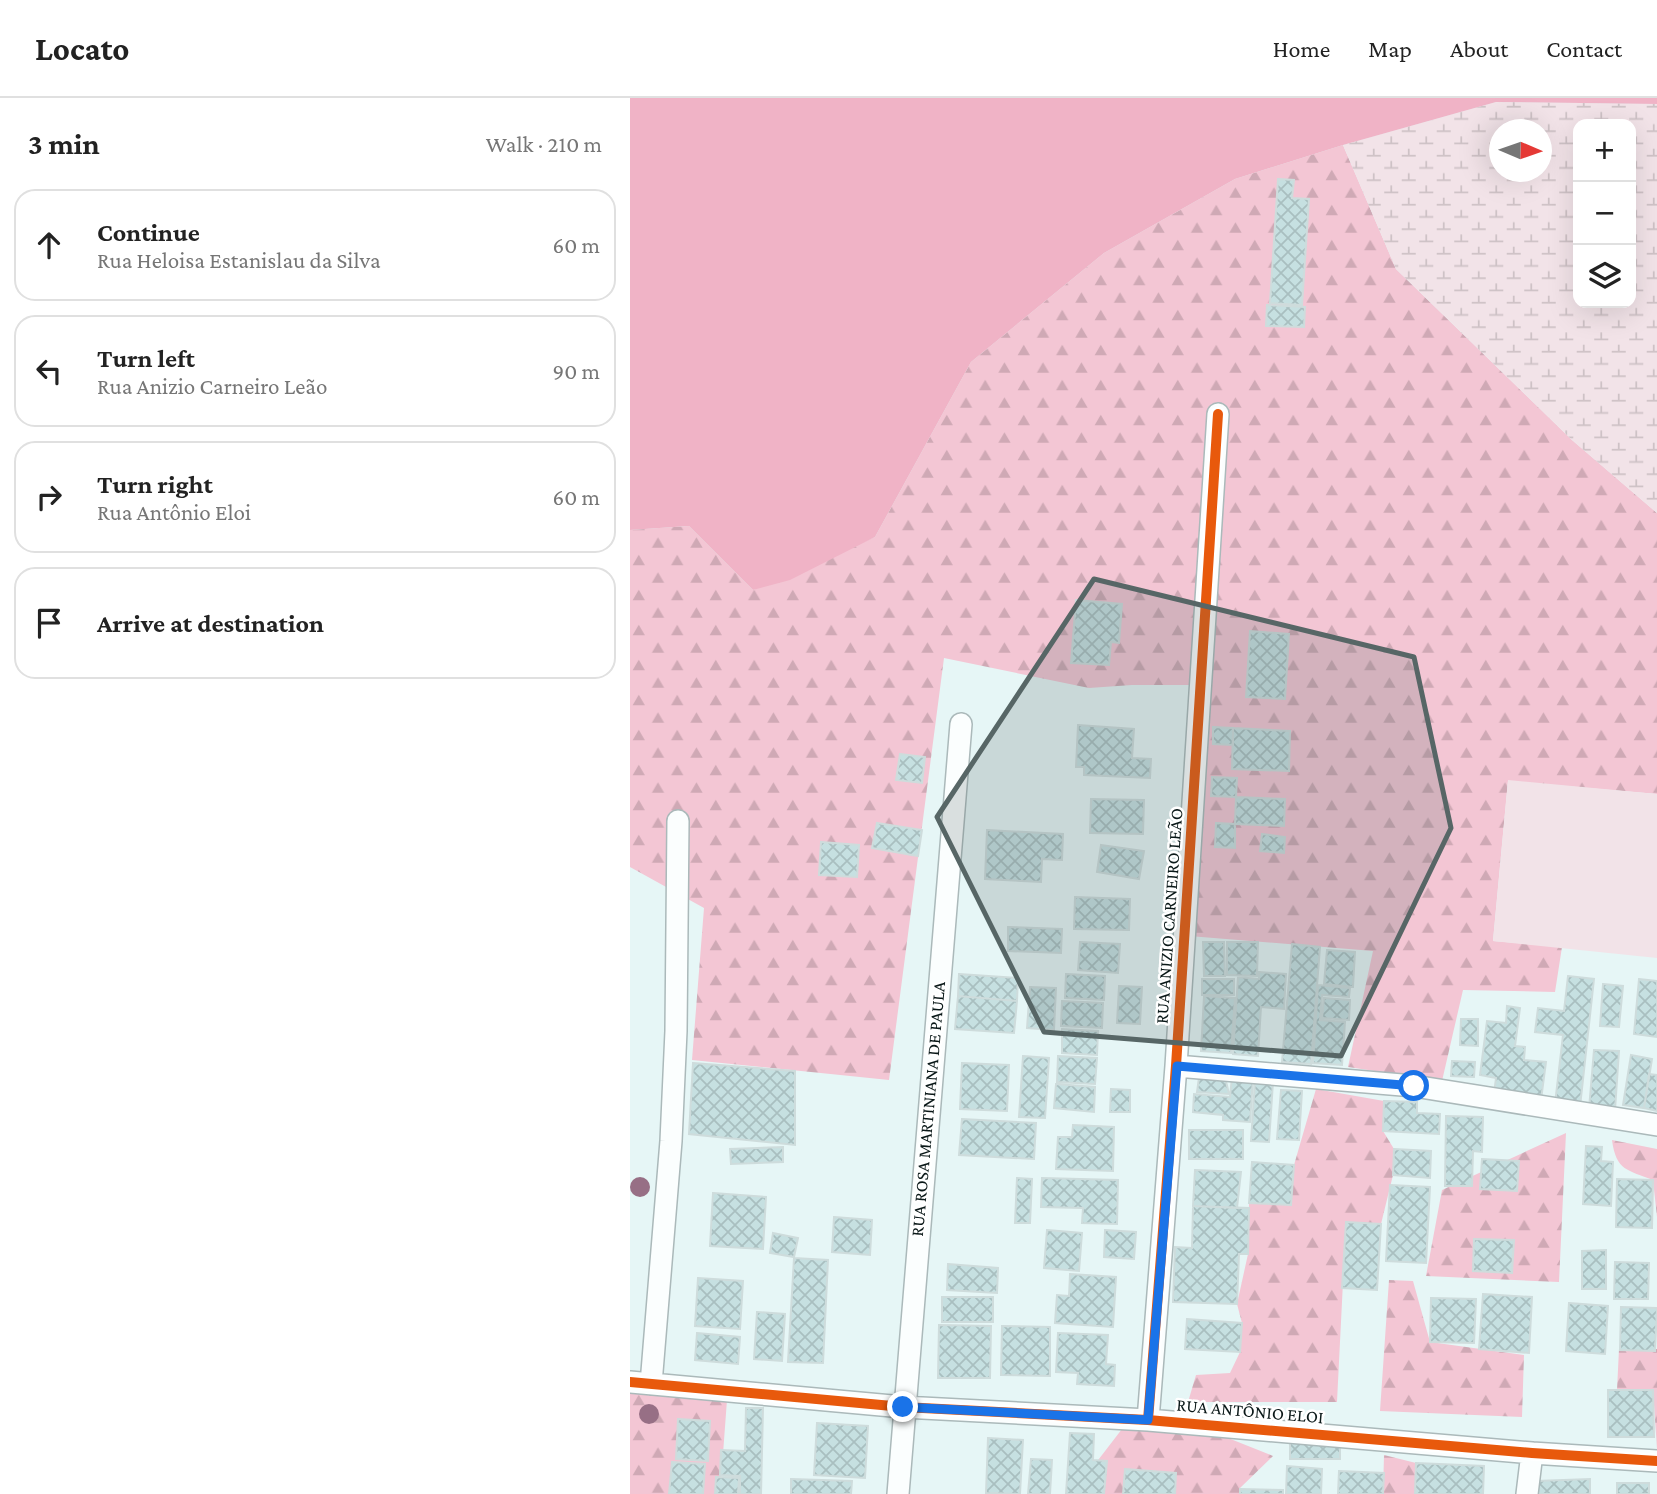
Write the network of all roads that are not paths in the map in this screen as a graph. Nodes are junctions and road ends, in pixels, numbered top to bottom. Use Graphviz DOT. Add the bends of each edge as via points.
graph roads {
  1 [pos="1218,414"];
  2 [pos="961,724"];
  3 [pos="678,821"];
  4 [pos="1177,1066"];
  5 [pos="1657,1125"];
  6 [pos="640,1383"];
  7 [pos="903,1407"];
  8 [pos="1148,1420"];
  9 [pos="1532,1453"];
  10 [pos="1657,1461"];
  11 [pos="898,1494"];
  12 [pos="1527,1494"];
  1 -- 4 [label="street, RUA ANIZIO CARNEIRO LEÃO"];
  2 -- 7 [label="street, RUA ROSA MARTINIANA DE PAULA"];
  3 -- 6 [label="street" via="671,1141"];
  4 -- 5 [label="street" via="1414,1086"];
  4 -- 8 [label="street, RUA ANIZIO CARNEIRO LEÃO"];
  6 -- 7 [label="street, RUA ANTÔNIO ELOI"];
  7 -- 8 [label="street, RUA ANTÔNIO ELOI"];
  7 -- 11 [label="street, RUA ROSA MARTINIANA DE PAULA"];
  8 -- 9 [label="street, RUA ANTÔNIO ELOI"];
  9 -- 10 [label="street, RUA ANTÔNIO ELOI"];
  9 -- 12 [label="street"];
}
